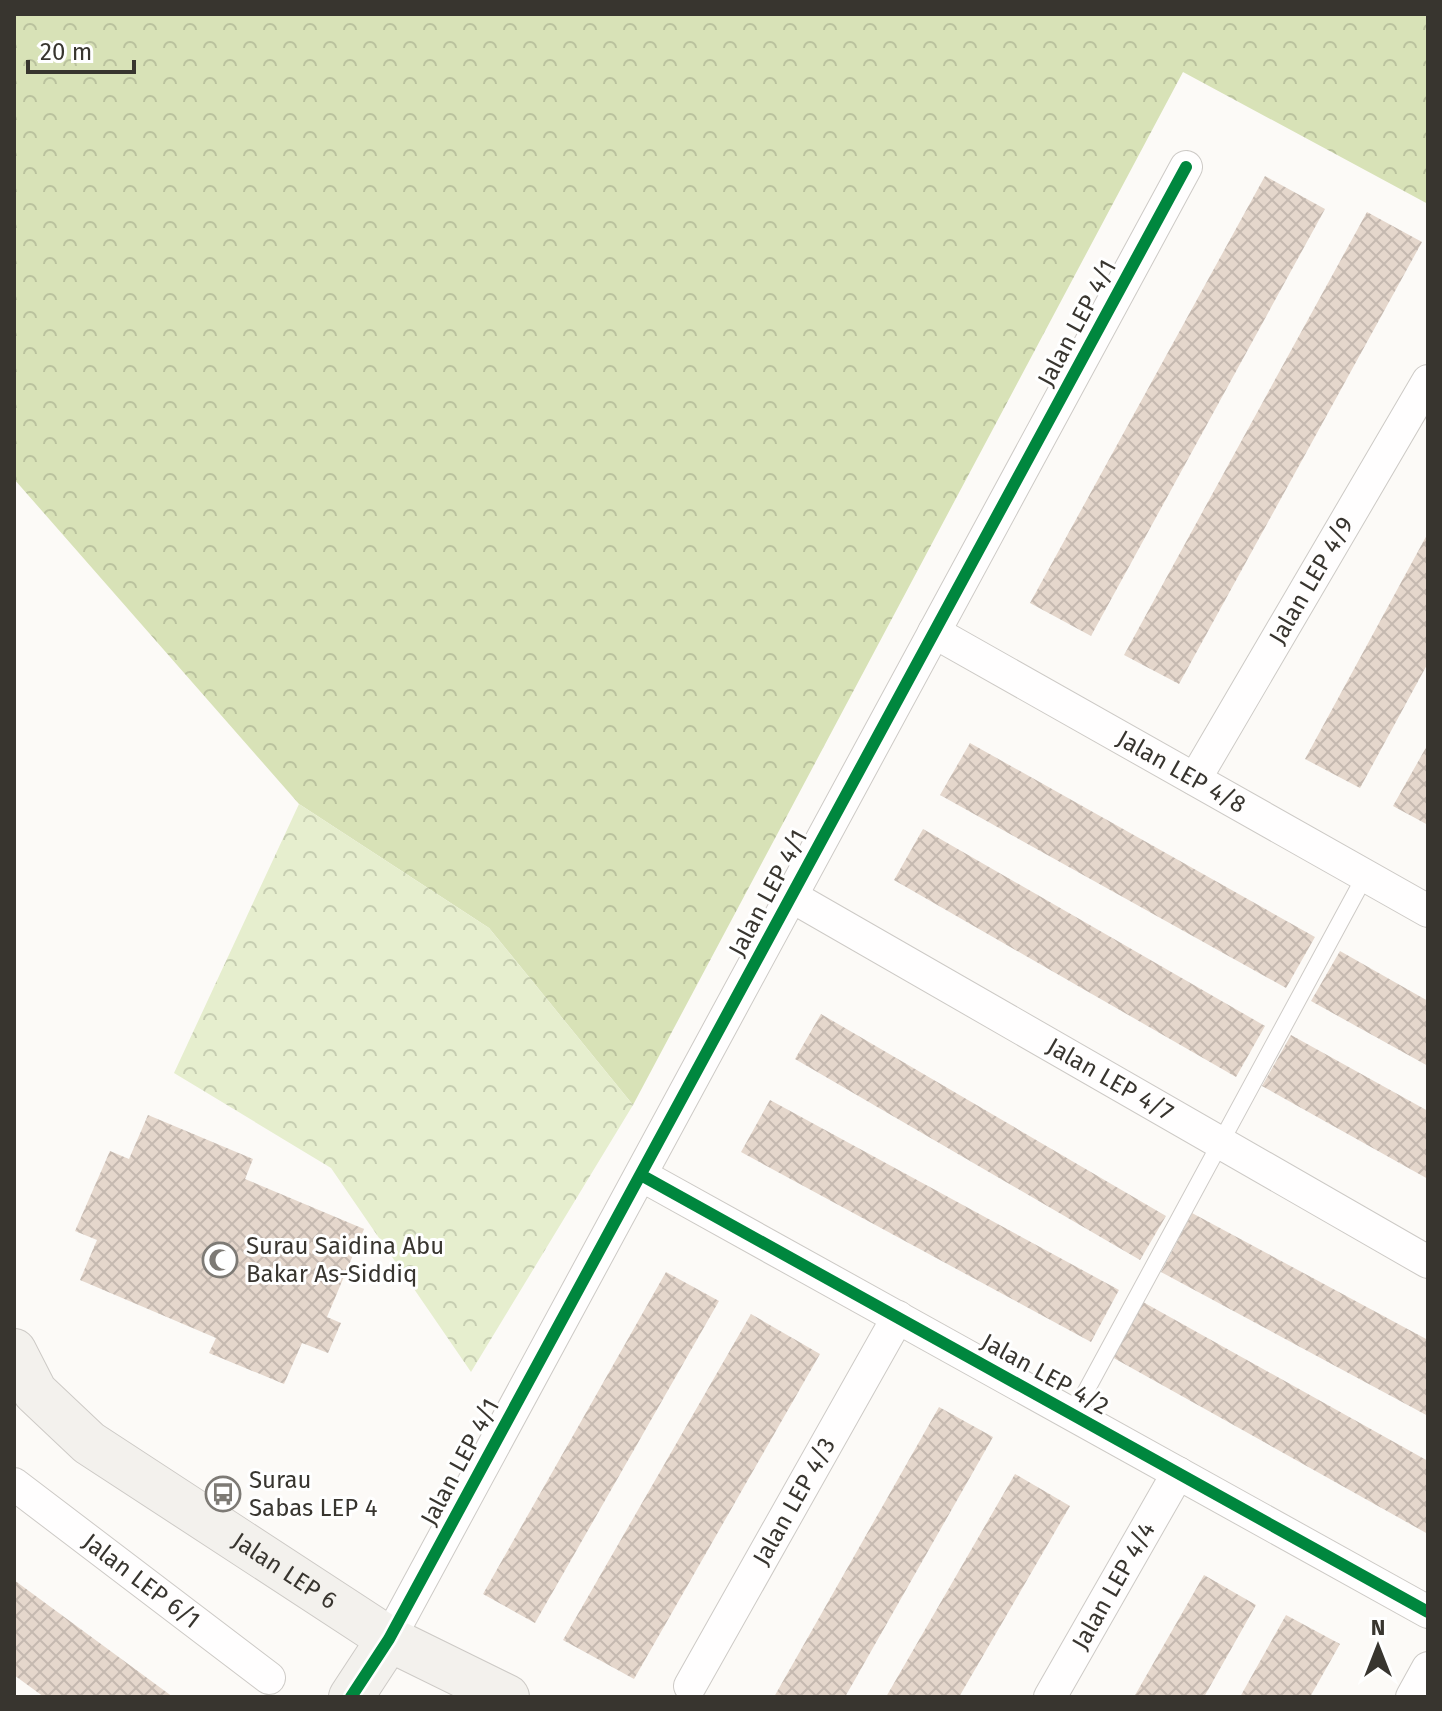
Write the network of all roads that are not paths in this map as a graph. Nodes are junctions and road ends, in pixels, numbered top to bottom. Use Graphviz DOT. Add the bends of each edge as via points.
graph roads {
  1 [pos="1186,167"];
  2 [pos="1428,381"];
  3 [pos="934,632"];
  4 [pos="1195,779"];
  5 [pos="1365,876"];
  6 [pos="791,896"];
  7 [pos="1428,911"];
  8 [pos="1220,1142"];
  9 [pos="641,1175"];
  10 [pos="1428,1262"];
  11 [pos="898,1317"];
  12 [pos="14,1351"];
  13 [pos="1073,1415"];
  14 [pos="1178,1473"];
  15 [pos="14,1484"];
  16 [pos="1428,1612"];
  17 [pos="389,1639"];
  18 [pos="1428,1668"];
  19 [pos="269,1678"];
  20 [pos="690,1686"];
  21 [pos="351,1697"];
  22 [pos="507,1697"];
  23 [pos="1050,1697"];
  24 [pos="1412,1697"];
  1 -- 3 [label="street, Jalan LEP 4/1"];
  2 -- 4 [label="street, Jalan LEP 4/9"];
  3 -- 4 [label="street, Jalan LEP 4/8"];
  3 -- 6 [label="street, Jalan LEP 4/1"];
  4 -- 5 [label="street, Jalan LEP 4/8"];
  5 -- 7 [label="street, Jalan LEP 4/8"];
  5 -- 8 [label="lane"];
  6 -- 8 [label="street, Jalan LEP 4/7"];
  6 -- 9 [label="street, Jalan LEP 4/1"];
  8 -- 10 [label="street, Jalan LEP 4/7"];
  8 -- 13 [label="lane"];
  9 -- 11 [label="street, Jalan LEP 4/2"];
  9 -- 17 [label="street, Jalan LEP 4/1"];
  11 -- 13 [label="street, Jalan LEP 4/2"];
  11 -- 20 [label="street, Jalan LEP 4/3"];
  12 -- 17 [label="street, Jalan LEP 6" via="35,1392 89,1443"];
  13 -- 14 [label="street, Jalan LEP 4/2"];
  14 -- 16 [label="street, Jalan LEP 4/2"];
  14 -- 23 [label="street, Jalan LEP 4/4"];
  15 -- 19 [label="street, Jalan LEP 6/1"];
  17 -- 21 [label="street"];
  17 -- 22 [label="street, Jalan LEP 6"];
  18 -- 24 [label="street"];
}
